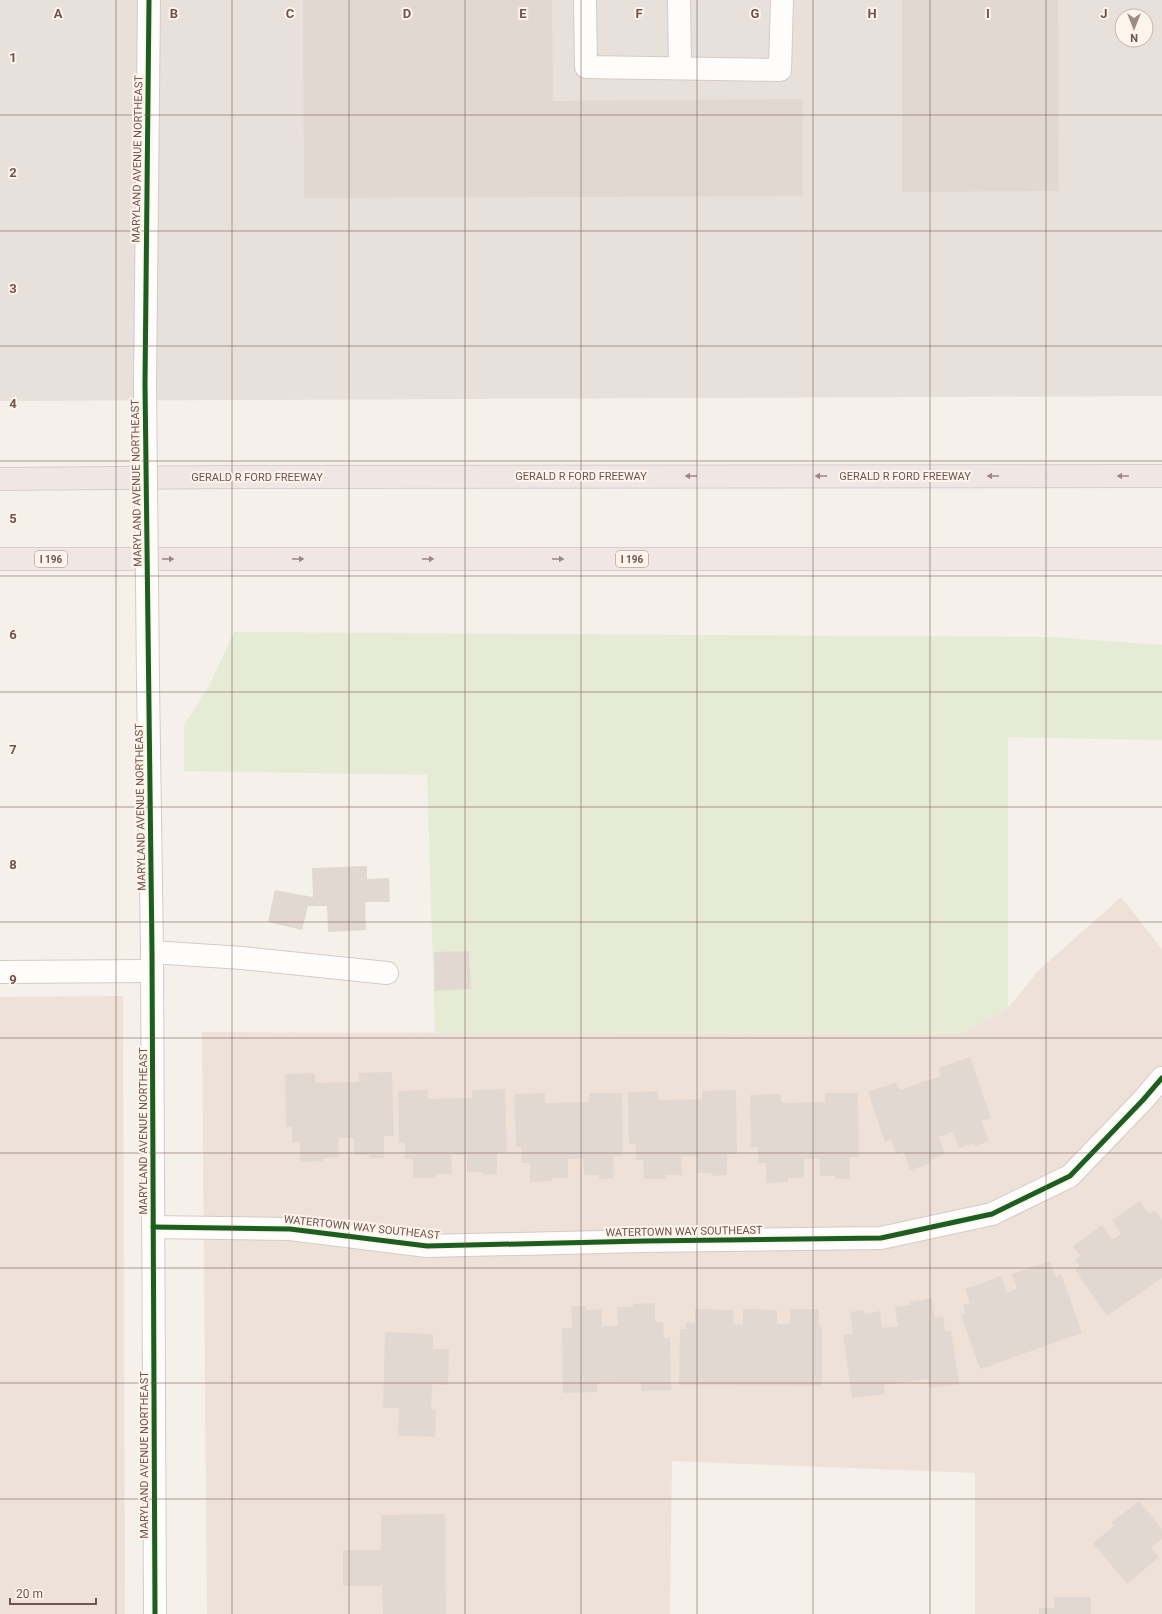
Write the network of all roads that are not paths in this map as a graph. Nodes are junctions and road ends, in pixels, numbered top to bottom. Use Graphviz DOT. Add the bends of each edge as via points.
graph roads {
  1 [pos="149,0"];
  2 [pos="585,0"];
  3 [pos="679,0"];
  4 [pos="782,0"];
  5 [pos="680,68"];
  6 [pos="0,469"];
  7 [pos="1162,476"];
  8 [pos="229,477"];
  9 [pos="0,479"];
  10 [pos="0,559"];
  11 [pos="1162,559"];
  12 [pos="152,962"];
  13 [pos="0,972"];
  14 [pos="387,973"];
  15 [pos="1162,1078"];
  16 [pos="153,1227"];
  17 [pos="155,1614"];
  1 -- 12 [label="street, MARYLAND AVENUE NORTHEAST, bridge" via="145,384"];
  2 -- 5 [label="street" via="586,67"];
  3 -- 5 [label="street"];
  4 -- 5 [label="street" via="780,70"];
  6 -- 8 [label="highway"];
  7 -- 8 [label="highway, GERALD R FORD FREEWAY, one-way"];
  8 -- 9 [label="highway, GERALD R FORD FREEWAY"];
  10 -- 11 [label="highway, I 196, one-way"];
  12 -- 13 [label="street"];
  12 -- 14 [label="street" via="242,958"];
  12 -- 16 [label="street, MARYLAND AVENUE NORTHEAST"];
  15 -- 16 [label="street, WATERTOWN WAY SOUTHEAST" via="1070,1176 992,1214 881,1238 427,1246 290,1229"];
  16 -- 17 [label="street, MARYLAND AVENUE NORTHEAST"];
}
